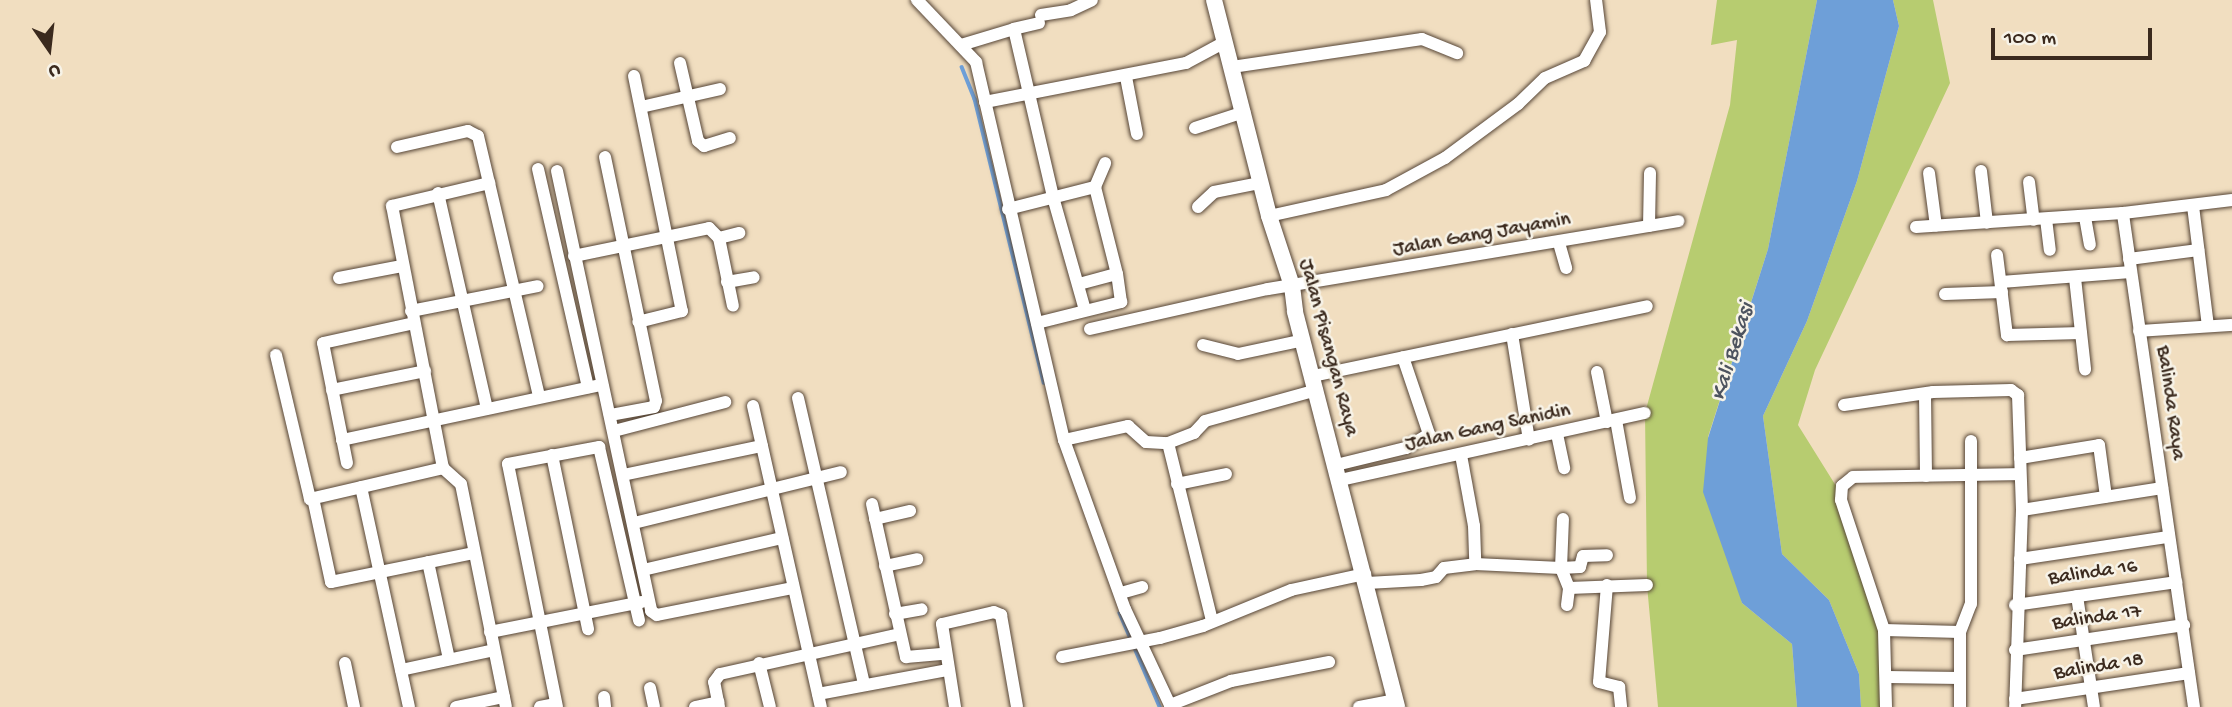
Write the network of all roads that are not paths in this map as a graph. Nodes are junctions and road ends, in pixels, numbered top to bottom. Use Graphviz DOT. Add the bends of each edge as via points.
graph roads {
  1 [pos="917,0"];
  2 [pos="1092,0"];
  3 [pos="1214,0"];
  4 [pos="1596,0"];
  5 [pos="1060,6"];
  6 [pos="1014,29"];
  7 [pos="1225,42"];
  8 [pos="961,45"];
  9 [pos="1457,53"];
  10 [pos="680,63"];
  11 [pos="1232,67"];
  12 [pos="634,76"];
  13 [pos="1126,77"];
  14 [pos="720,89"];
  15 [pos="1030,92"];
  16 [pos="687,97"];
  17 [pos="985,102"];
  18 [pos="641,107"];
  19 [pos="1244,113"];
  20 [pos="1195,128"];
  21 [pos="1137,134"];
  22 [pos="730,138"];
  23 [pos="397,147"];
  24 [pos="605,157"];
  25 [pos="1105,163"];
  26 [pos="538,170"];
  27 [pos="557,171"];
  28 [pos="1981,171"];
  29 [pos="1650,173"];
  30 [pos="1929,173"];
  31 [pos="2029,182"];
  32 [pos="489,183"];
  33 [pos="1260,183"];
  34 [pos="1095,187"];
  35 [pos="438,193"];
  36 [pos="1053,197"];
  37 [pos="2232,200"];
  38 [pos="2193,206"];
  39 [pos="1198,207"];
  40 [pos="1008,209"];
  41 [pos="2123,213"];
  42 [pos="1269,216"];
  43 [pos="2085,217"];
  44 [pos="2040,220"];
  45 [pos="1678,221"];
  46 [pos="1987,223"];
  47 [pos="1649,226"];
  48 [pos="1936,226"];
  49 [pos="1916,227"];
  50 [pos="740,233"];
  51 [pos="670,238"];
  52 [pos="719,238"];
  53 [pos="1559,243"];
  54 [pos="2090,245"];
  55 [pos="622,247"];
  56 [pos="2050,250"];
  57 [pos="2199,250"];
  58 [pos="1997,255"];
  59 [pos="573,256"];
  60 [pos="402,266"];
  61 [pos="2130,266"];
  62 [pos="1566,268"];
  63 [pos="1118,274"];
  64 [pos="754,277"];
  65 [pos="339,278"];
  66 [pos="2075,278"];
  67 [pos="727,282"];
  68 [pos="1079,284"];
  69 [pos="538,286"];
  70 [pos="1292,286"];
  71 [pos="2001,287"];
  72 [pos="513,291"];
  73 [pos="1945,294"];
  74 [pos="461,302"];
  75 [pos="733,306"];
  76 [pos="1647,306"];
  77 [pos="1085,310"];
  78 [pos="412,317"];
  79 [pos="638,322"];
  80 [pos="1037,323"];
  81 [pos="2232,325"];
  82 [pos="2208,326"];
  83 [pos="1090,329"];
  84 [pos="2139,331"];
  85 [pos="2081,333"];
  86 [pos="1512,334"];
  87 [pos="1304,340"];
  88 [pos="1203,345"];
  89 [pos="276,355"];
  90 [pos="1403,357"];
  91 [pos="2085,369"];
  92 [pos="425,371"];
  93 [pos="1597,372"];
  94 [pos="1315,383"];
  95 [pos="595,386"];
  96 [pos="332,390"];
  97 [pos="1925,394"];
  98 [pos="539,397"];
  99 [pos="798,398"];
  100 [pos="725,402"];
  101 [pos="1844,405"];
  102 [pos="753,406"];
  103 [pos="487,408"];
  104 [pos="1645,413"];
  105 [pos="610,415"];
  106 [pos="435,420"];
  107 [pos="1611,421"];
  108 [pos="614,430"];
  109 [pos="1557,434"];
  110 [pos="342,440"];
  111 [pos="1065,440"];
  112 [pos="1529,440"];
  113 [pos="1971,441"];
  114 [pos="1168,443"];
  115 [pos="762,446"];
  116 [pos="609,452"];
  117 [pos="552,455"];
  118 [pos="1461,455"];
  119 [pos="2020,458"];
  120 [pos="346,463"];
  121 [pos="443,468"];
  122 [pos="1564,468"];
  123 [pos="841,472"];
  124 [pos="1338,472"];
  125 [pos="1226,474"];
  126 [pos="2019,474"];
  127 [pos="622,475"];
  128 [pos="1972,475"];
  129 [pos="1926,476"];
  130 [pos="817,478"];
  131 [pos="1177,484"];
  132 [pos="361,486"];
  133 [pos="2162,488"];
  134 [pos="771,489"];
  135 [pos="313,498"];
  136 [pos="1630,498"];
  137 [pos="2106,498"];
  138 [pos="872,505"];
  139 [pos="2022,510"];
  140 [pos="910,511"];
  141 [pos="875,519"];
  142 [pos="1563,519"];
  143 [pos="634,523"];
  144 [pos="2168,537"];
  145 [pos="782,538"];
  146 [pos="473,552"];
  147 [pos="1607,555"];
  148 [pos="917,559"];
  149 [pos="2020,559"];
  150 [pos="428,562"];
  151 [pos="1475,564"];
  152 [pos="885,566"];
  153 [pos="1561,568"];
  154 [pos="643,570"];
  155 [pos="380,571"];
  156 [pos="1366,579"];
  157 [pos="2176,582"];
  158 [pos="1606,585"];
  159 [pos="1647,585"];
  160 [pos="1142,587"];
  161 [pos="792,588"];
  162 [pos="1569,588"];
  163 [pos="1121,593"];
  164 [pos="2077,596"];
  165 [pos="648,601"];
  166 [pos="634,603"];
  167 [pos="1567,605"];
  168 [pos="2015,605"];
  169 [pos="922,609"];
  170 [pos="587,614"];
  171 [pos="895,614"];
  172 [pos="639,620"];
  173 [pos="1212,621"];
  174 [pos="539,622"];
  175 [pos="2183,625"];
  176 [pos="588,629"];
  177 [pos="1884,630"];
  178 [pos="490,632"];
  179 [pos="1960,632"];
  180 [pos="900,634"];
  181 [pos="1140,640"];
  182 [pos="2084,642"];
  183 [pos="854,643"];
  184 [pos="494,650"];
  185 [pos="2015,650"];
  186 [pos="807,653"];
  187 [pos="944,654"];
  188 [pos="1062,657"];
  189 [pos="449,659"];
  190 [pos="1329,662"];
  191 [pos="345,663"];
  192 [pos="759,663"];
  193 [pos="401,670"];
  194 [pos="947,670"];
  195 [pos="2189,673"];
  196 [pos="1887,677"];
  197 [pos="1960,678"];
  198 [pos="864,685"];
  199 [pos="650,688"];
  200 [pos="2092,690"];
  201 [pos="819,700"];
  202 [pos="505,702"];
  203 [pos="1396,703"];
  204 [pos="2015,703"];
  205 [pos="557,705"];
  206 [pos="719,705"];
  207 [pos="1171,706"];
  208 [pos="354,707"];
  209 [pos="410,707"];
  210 [pos="456,707"];
  211 [pos="540,707"];
  212 [pos="654,707"];
  213 [pos="695,707"];
  214 [pos="770,707"];
  215 [pos="955,707"];
  216 [pos="1017,707"];
  217 [pos="1359,707"];
  218 [pos="1621,707"];
  219 [pos="1886,707"];
  220 [pos="1960,707"];
  221 [pos="2094,707"];
  222 [pos="2194,707"];
  1 -- 8 [label="street"];
  2 -- 5 [label="street"];
  3 -- 7 [label="street, Jalan Pisangan Raya"];
  4 -- 42 [label="street" via="1600,32 1584,61 1545,78 1445,158 1386,190"];
  5 -- 6 [label="street"];
  6 -- 8 [label="street"];
  6 -- 15 [label="street"];
  7 -- 11 [label="street, Jalan Pisangan Raya"];
  7 -- 13 [label="street" via="1186,63"];
  8 -- 17 [label="street" via="976,62"];
  9 -- 11 [label="street" via="1422,39"];
  10 -- 16 [label="street"];
  11 -- 19 [label="street, Jalan Pisangan Raya"];
  12 -- 18 [label="street"];
  13 -- 15 [label="street"];
  13 -- 21 [label="street"];
  14 -- 16 [label="street"];
  15 -- 17 [label="street"];
  15 -- 36 [label="street"];
  16 -- 18 [label="street"];
  16 -- 22 [label="street" via="700,145"];
  17 -- 40 [label="street"];
  18 -- 51 [label="street"];
  19 -- 20 [label="street"];
  19 -- 33 [label="street, Jalan Pisangan Raya"];
  23 -- 32 [label="street" via="474,131"];
  24 -- 55 [label="street"];
  25 -- 34 [label="street"];
  26 -- 95 [label="street"];
  27 -- 59 [label="street"];
  28 -- 46 [label="street"];
  29 -- 47 [label="street"];
  30 -- 48 [label="street"];
  31 -- 44 [label="street"];
  32 -- 35 [label="street"];
  32 -- 72 [label="street"];
  33 -- 39 [label="street" via="1214,192"];
  33 -- 42 [label="street, Jalan Pisangan Raya"];
  34 -- 36 [label="street"];
  34 -- 63 [label="street"];
  35 -- 60 [label="street" via="391,206"];
  35 -- 74 [label="street"];
  36 -- 40 [label="street"];
  36 -- 68 [label="street"];
  37 -- 38 [label="street"];
  38 -- 41 [label="street"];
  38 -- 57 [label="street"];
  40 -- 80 [label="street"];
  41 -- 43 [label="street"];
  41 -- 61 [label="street, Balinda Raya"];
  42 -- 70 [label="street, Jalan Pisangan Raya"];
  43 -- 44 [label="street"];
  43 -- 54 [label="street"];
  44 -- 46 [label="street"];
  44 -- 56 [label="street"];
  45 -- 47 [label="street, Jalan Gang Jayamin"];
  46 -- 48 [label="street"];
  47 -- 53 [label="street, Jalan Gang Jayamin"];
  48 -- 49 [label="street"];
  50 -- 52 [label="street"];
  51 -- 52 [label="street" via="709,228"];
  51 -- 55 [label="street"];
  51 -- 79 [label="street" via="682,311"];
  52 -- 67 [label="street"];
  53 -- 62 [label="street"];
  53 -- 70 [label="street, Jalan Gang Jayamin"];
  55 -- 59 [label="street"];
  55 -- 79 [label="street"];
  57 -- 61 [label="street"];
  57 -- 82 [label="street"];
  58 -- 71 [label="street"];
  59 -- 95 [label="street"];
  60 -- 65 [label="street"];
  60 -- 78 [label="street"];
  61 -- 66 [label="street"];
  61 -- 84 [label="street, Balinda Raya"];
  63 -- 68 [label="street"];
  63 -- 77 [label="street" via="1123,300"];
  64 -- 67 [label="street"];
  66 -- 71 [label="street"];
  66 -- 85 [label="street"];
  67 -- 75 [label="street"];
  68 -- 77 [label="street"];
  69 -- 72 [label="street"];
  70 -- 83 [label="street, Jalan Gang Jayamin"];
  70 -- 87 [label="street, Jalan Pisangan Raya"];
  71 -- 73 [label="street"];
  71 -- 85 [label="street" via="2007,335"];
  72 -- 74 [label="street"];
  72 -- 98 [label="street"];
  74 -- 78 [label="street"];
  74 -- 103 [label="street"];
  76 -- 86 [label="street"];
  77 -- 80 [label="street"];
  78 -- 92 [label="street"];
  78 -- 96 [label="street" via="324,342"];
  79 -- 105 [label="street" via="656,404"];
  80 -- 111 [label="street"];
  81 -- 82 [label="street"];
  82 -- 84 [label="street"];
  84 -- 133 [label="street, Balinda Raya"];
  85 -- 91 [label="street"];
  86 -- 90 [label="street"];
  86 -- 112 [label="street"];
  87 -- 88 [label="street" via="1238,354"];
  87 -- 94 [label="street, Jalan Pisangan Raya"];
  89 -- 135 [label="street" via="306,496"];
  90 -- 94 [label="street"];
  90 -- 124 [label="street" via="1429,434 1406,448"];
  92 -- 96 [label="street"];
  92 -- 106 [label="street"];
  93 -- 107 [label="street"];
  94 -- 114 [label="street" via="1205,421 1194,433"];
  94 -- 124 [label="street, Jalan Pisangan Raya"];
  95 -- 98 [label="street"];
  95 -- 105 [label="street"];
  96 -- 110 [label="street"];
  97 -- 101 [label="street"];
  97 -- 119 [label="street" via="2017,393"];
  97 -- 129 [label="street"];
  98 -- 103 [label="street"];
  99 -- 130 [label="street"];
  100 -- 108 [label="street"];
  102 -- 115 [label="street"];
  103 -- 106 [label="street"];
  104 -- 107 [label="street, Jalan Gang Sanidin"];
  105 -- 108 [label="street"];
  106 -- 110 [label="street"];
  106 -- 121 [label="street"];
  107 -- 109 [label="street, Jalan Gang Sanidin"];
  107 -- 136 [label="street"];
  108 -- 116 [label="street"];
  109 -- 112 [label="street, Jalan Gang Sanidin"];
  109 -- 122 [label="street"];
  110 -- 120 [label="street"];
  111 -- 114 [label="street" via="1128,426 1146,442"];
  111 -- 163 [label="street" via="1089,490"];
  112 -- 118 [label="street, Jalan Gang Sanidin"];
  113 -- 128 [label="street"];
  114 -- 131 [label="street"];
  115 -- 127 [label="street"];
  115 -- 134 [label="street"];
  116 -- 117 [label="street" via="594,446"];
  116 -- 127 [label="street"];
  116 -- 166 [label="street"];
  117 -- 170 [label="street"];
  117 -- 174 [label="street" via="505,468"];
  118 -- 124 [label="street, Jalan Gang Sanidin"];
  118 -- 151 [label="street" via="1474,526"];
  119 -- 126 [label="street"];
  119 -- 137 [label="street" via="2099,445"];
  121 -- 132 [label="street"];
  121 -- 146 [label="street" via="461,484"];
  123 -- 130 [label="street"];
  124 -- 156 [label="street, Jalan Pisangan Raya"];
  125 -- 131 [label="street"];
  126 -- 128 [label="street"];
  126 -- 139 [label="street"];
  127 -- 143 [label="street"];
  128 -- 129 [label="street"];
  128 -- 179 [label="street" via="1971,604"];
  129 -- 177 [label="street" via="1853,477 1842,486 1841,500"];
  130 -- 134 [label="street"];
  130 -- 183 [label="street"];
  131 -- 173 [label="street"];
  132 -- 135 [label="street"];
  132 -- 155 [label="street"];
  133 -- 137 [label="street"];
  133 -- 144 [label="street, Balinda Raya"];
  134 -- 143 [label="street"];
  134 -- 145 [label="street"];
  135 -- 155 [label="street" via="331,582"];
  137 -- 139 [label="street"];
  138 -- 141 [label="street"];
  139 -- 149 [label="street"];
  140 -- 141 [label="street"];
  141 -- 152 [label="street"];
  142 -- 153 [label="street"];
  143 -- 154 [label="street"];
  144 -- 149 [label="street"];
  144 -- 157 [label="street, Balinda Raya"];
  145 -- 154 [label="street"];
  145 -- 161 [label="street"];
  146 -- 150 [label="street"];
  146 -- 178 [label="street"];
  147 -- 153 [label="street" via="1583,556 1580,567"];
  148 -- 152 [label="street"];
  149 -- 168 [label="street"];
  150 -- 155 [label="street"];
  150 -- 189 [label="street"];
  151 -- 153 [label="street"];
  151 -- 156 [label="street" via="1444,568 1436,577 1421,580"];
  152 -- 171 [label="street"];
  153 -- 162 [label="street"];
  154 -- 165 [label="street"];
  155 -- 193 [label="street"];
  156 -- 173 [label="street" via="1291,590"];
  156 -- 203 [label="street, Jalan Pisangan Raya"];
  157 -- 164 [label="street, Balinda 16"];
  157 -- 175 [label="street, Balinda Raya"];
  158 -- 159 [label="street"];
  158 -- 162 [label="street"];
  158 -- 218 [label="street" via="1599,682 1619,687"];
  160 -- 163 [label="street"];
  161 -- 165 [label="street" via="657,615"];
  161 -- 186 [label="street"];
  162 -- 167 [label="street"];
  163 -- 181 [label="street"];
  164 -- 168 [label="street, Balinda 16"];
  164 -- 182 [label="street"];
  165 -- 166 [label="street"];
  166 -- 170 [label="street"];
  166 -- 172 [label="street"];
  168 -- 185 [label="street"];
  169 -- 171 [label="street"];
  170 -- 174 [label="street"];
  170 -- 176 [label="street"];
  171 -- 180 [label="street"];
  173 -- 181 [label="street"];
  174 -- 178 [label="street"];
  174 -- 205 [label="street"];
  175 -- 182 [label="street, Balinda 17"];
  175 -- 195 [label="street, Balinda Raya"];
  177 -- 179 [label="street"];
  177 -- 196 [label="street"];
  178 -- 184 [label="street"];
  179 -- 197 [label="street"];
  180 -- 183 [label="street"];
  180 -- 187 [label="street" via="908,660"];
  181 -- 188 [label="street"];
  181 -- 207 [label="street"];
  182 -- 185 [label="street, Balinda 17"];
  182 -- 200 [label="street"];
  183 -- 186 [label="street"];
  183 -- 198 [label="street"];
  184 -- 189 [label="street"];
  184 -- 202 [label="street"];
  185 -- 204 [label="street"];
  186 -- 192 [label="street"];
  186 -- 201 [label="street"];
  187 -- 194 [label="street"];
  187 -- 216 [label="street" via="942,624 999,612"];
  189 -- 193 [label="street"];
  190 -- 207 [label="street" via="1231,681"];
  191 -- 208 [label="street"];
  192 -- 206 [label="street" via="715,677"];
  192 -- 214 [label="street"];
  193 -- 209 [label="street"];
  194 -- 198 [label="street"];
  194 -- 215 [label="street"];
  195 -- 200 [label="street, Balinda 18"];
  195 -- 222 [label="street, Balinda Raya"];
  196 -- 197 [label="street"];
  196 -- 219 [label="street"];
  197 -- 220 [label="street"];
  198 -- 201 [label="street"];
  199 -- 212 [label="street"];
  200 -- 204 [label="street, Balinda 18"];
  200 -- 221 [label="street"];
  202 -- 210 [label="street"];
  203 -- 217 [label="street"];
  205 -- 211 [label="street"];
  206 -- 213 [label="street"];
}
